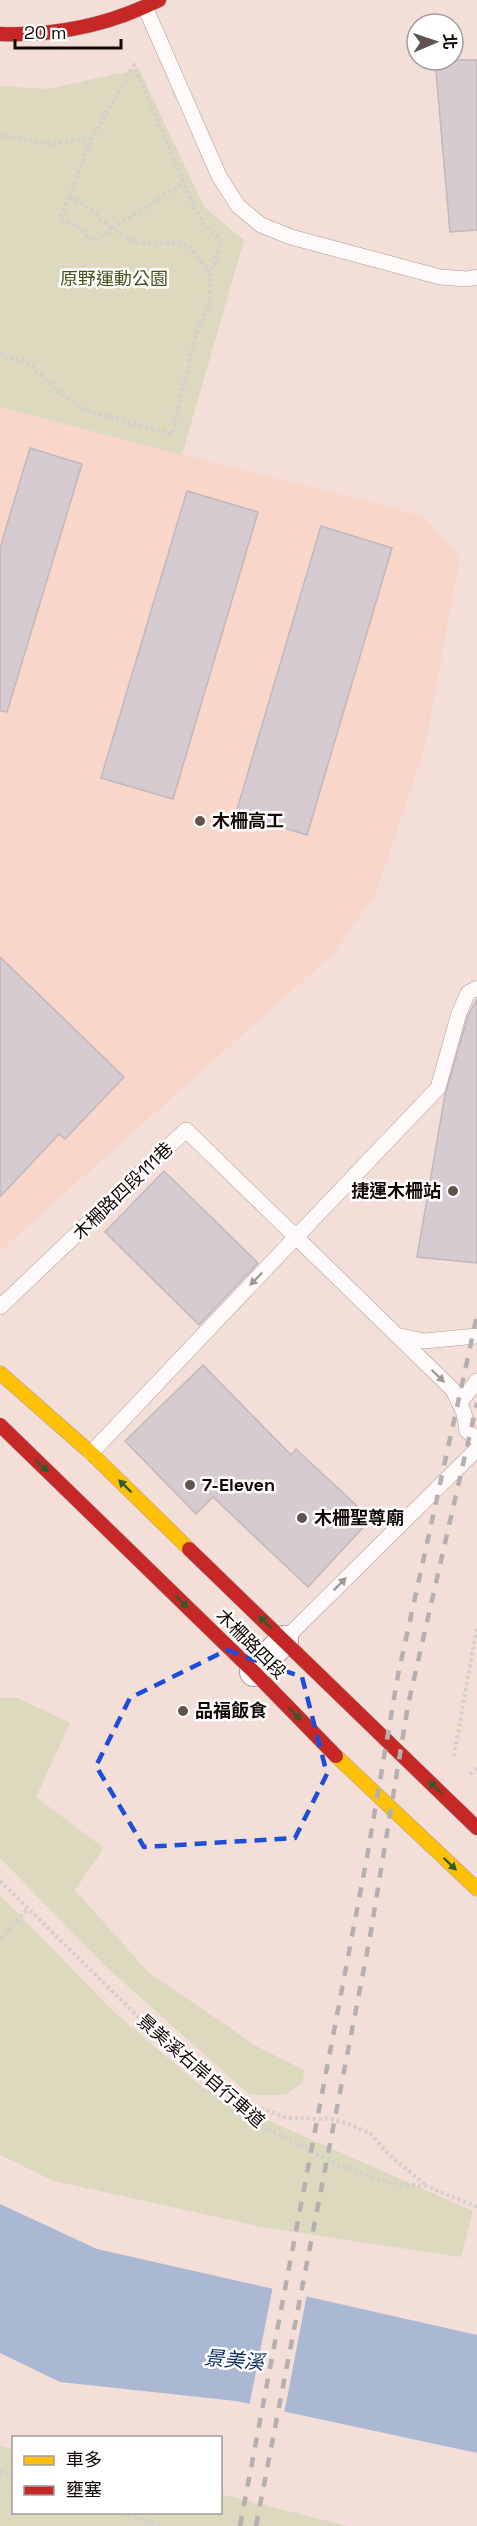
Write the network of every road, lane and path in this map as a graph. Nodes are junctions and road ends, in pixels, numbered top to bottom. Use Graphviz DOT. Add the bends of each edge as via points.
graph roads {
  1 [pos="152,4"];
  2 [pos="0,34"];
  3 [pos="0,135"];
  4 [pos="92,138"];
  5 [pos="184,183"];
  6 [pos="69,197"];
  7 [pos="111,229"];
  8 [pos="210,274"];
  9 [pos="477,277"];
  10 [pos="0,354"];
  11 [pos="472,991"];
  12 [pos="296,1237"];
  13 [pos="0,1307"];
  14 [pos="396,1335"];
  15 [pos="477,1336"];
  16 [pos="0,1373"];
  17 [pos="477,1381"];
  18 [pos="460,1402"];
  19 [pos="0,1425"];
  20 [pos="477,1439"];
  21 [pos="477,1449"];
  22 [pos="91,1453"];
  23 [pos="477,1626"];
  24 [pos="284,1640"];
  25 [pos="254,1672"];
  26 [pos="446,1798"];
  27 [pos="477,1828"];
  28 [pos="0,1881"];
  29 [pos="477,1889"];
  30 [pos="29,1909"];
  31 [pos="0,1939"];
  32 [pos="234,2099"];
  33 [pos="426,2186"];
  34 [pos="477,2207"];
  35 [pos="124,2514"];
  36 [pos="163,2526"];
  1 -- 2 [label="main road" via="62,31"];
  1 -- 9 [label="lane" via="219,176 238,206 253,219 291,237 440,277"];
  3 -- 4 [label="path" via="50,144"];
  4 -- 5 [label="path" via="135,65"];
  4 -- 6 [label="path"];
  5 -- 7 [label="path"];
  5 -- 8 [label="path" via="203,224 222,242"];
  6 -- 7 [label="path" via="86,206"];
  6 -- 7 [label="path" via="60,219 94,241"];
  7 -- 8 [label="path" via="138,243 180,243 190,247"];
  8 -- 10 [label="path" via="209,306 196,334 172,434 87,411 55,389 25,360"];
  11 -- 12 [label="lane" via="459,1012 438,1088"];
  12 -- 13 [label="lane, 木柵路四段111巷" via="186,1130"];
  12 -- 14 [label="lane"];
  12 -- 22 [label="lane, one-way"];
  14 -- 15 [label="lane" via="424,1341"];
  14 -- 18 [label="lane, one-way" via="453,1390"];
  16 -- 22 [label="main road, 木柵路四段"];
  17 -- 18 [label="lane"];
  18 -- 20 [label="lane" via="467,1431"];
  19 -- 25 [label="main road, 木柵路四段, one-way"];
  24 -- 21 [label="lane, one-way"];
  24 -- 22 [label="main road, 木柵路四段, one-way"];
  23 -- 26 [label="path"];
  24 -- 25 [label="street"];
  26 -- 24 [label="main road, 木柵路四段, one-way"];
  25 -- 29 [label="main road, 木柵路四段, one-way" via="336,1756"];
  26 -- 27 [label="main road, 木柵路四段"];
  28 -- 30 [label="path, 景美溪右岸自行車道"];
  30 -- 31 [label="path"];
  30 -- 32 [label="path, 景美溪右岸自行車道" via="176,2054"];
  32 -- 33 [label="path, 景美溪右岸自行車道" via="260,2125 339,2165 392,2184"];
  32 -- 33 [label="path" via="287,2118 331,2119 349,2124 371,2134"];
  33 -- 34 [label="path, 景美溪右岸自行車道"];
  35 -- 36 [label="path"];
}
